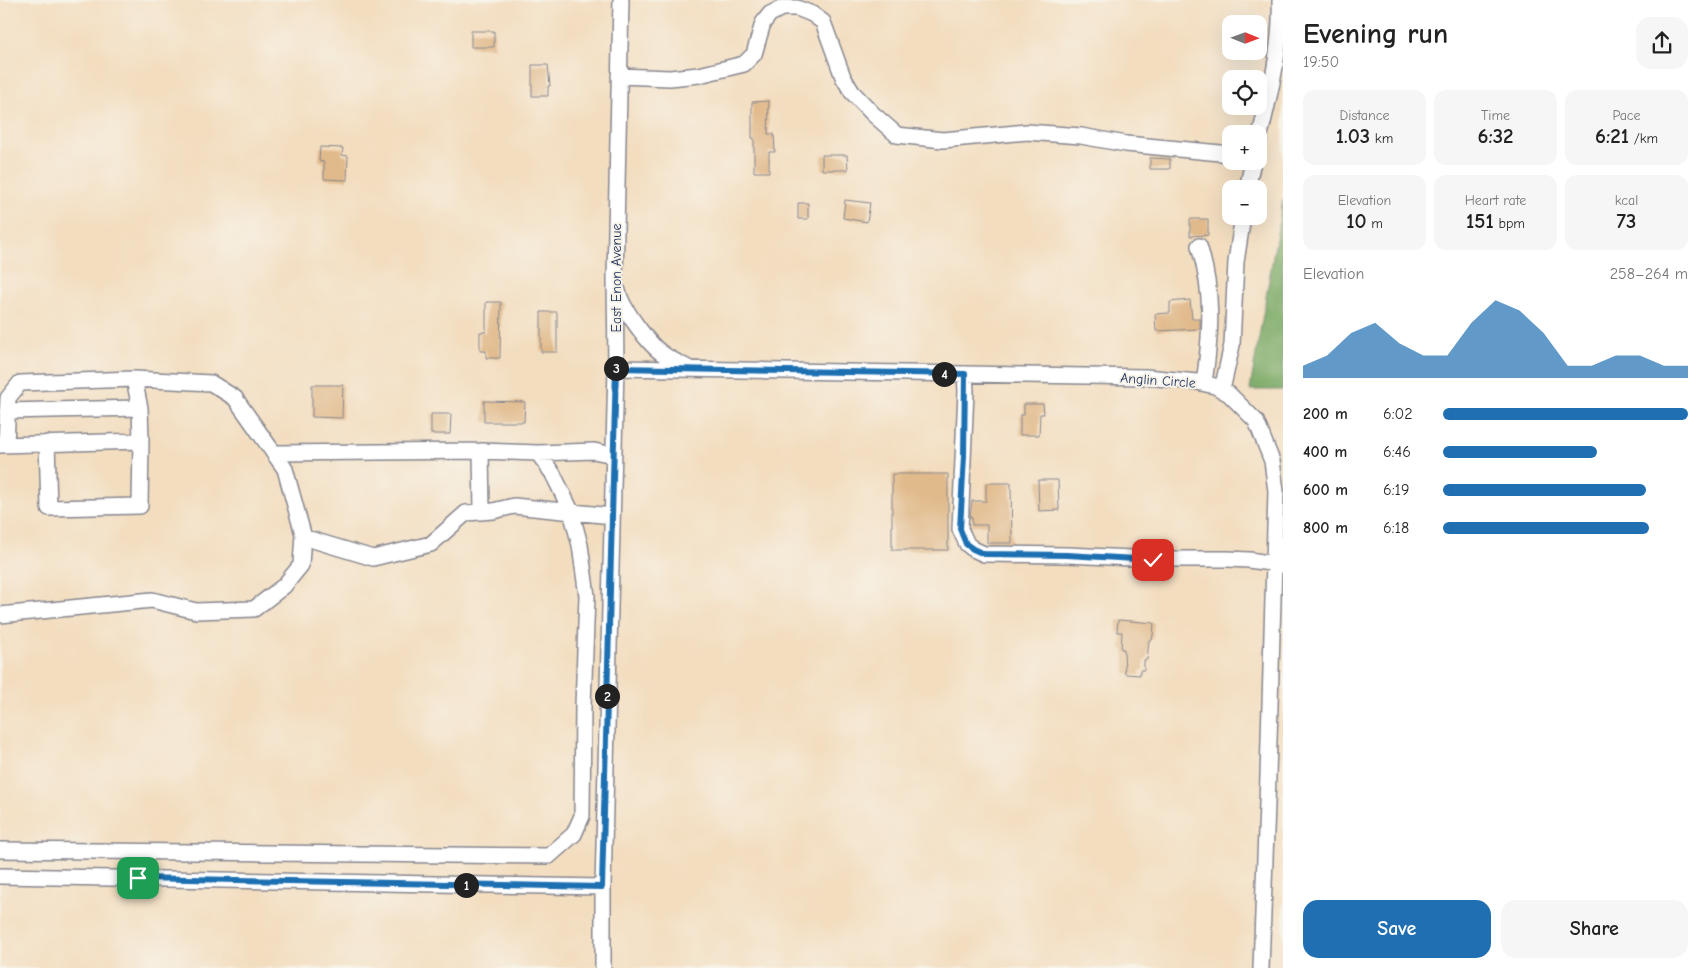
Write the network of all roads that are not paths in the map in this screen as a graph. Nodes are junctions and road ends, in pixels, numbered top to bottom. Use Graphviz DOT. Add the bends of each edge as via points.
graph roads {
  1 [pos="621,0"];
  2 [pos="1280,0"];
  3 [pos="619,76"];
  4 [pos="1262,125"];
  5 [pos="1222,153"];
  6 [pos="1242,225"];
  7 [pos="1199,246"];
  8 [pos="615,278"];
  9 [pos="616,368"];
  10 [pos="692,370"];
  11 [pos="965,374"];
  12 [pos="134,379"];
  13 [pos="1204,383"];
  14 [pos="1222,390"];
  15 [pos="140,408"];
  16 [pos="7,411"];
  17 [pos="141,441"];
  18 [pos="48,443"];
  19 [pos="3,445"];
  20 [pos="481,451"];
  21 [pos="538,452"];
  22 [pos="275,454"];
  23 [pos="613,455"];
  24 [pos="570,511"];
  25 [pos="482,512"];
  26 [pos="612,516"];
  27 [pos="303,537"];
  28 [pos="1278,564"];
  29 [pos="0,615"];
  30 [pos="0,850"];
  31 [pos="0,876"];
  32 [pos="602,887"];
  33 [pos="1262,967"];
  34 [pos="603,968"];
  1 -- 3 [label="street, East Enon Avenue"];
  2 -- 4 [label="street" via="1275,66"];
  3 -- 5 [label="street" via="680,77 744,64 754,54 763,23 770,14 782,8 797,8 823,22 843,77 852,92 896,135 943,140 1027,132"];
  3 -- 8 [label="street, East Enon Avenue"];
  6 -- 14 [label="street" via="1236,262 1232,345"];
  7 -- 13 [label="street" via="1207,270 1211,322"];
  8 -- 9 [label="street, East Enon Avenue"];
  8 -- 10 [label="street" via="619,298 653,346"];
  9 -- 10 [label="street, Anglin Circle"];
  9 -- 23 [label="street, East Enon Avenue"];
  10 -- 11 [label="street, Anglin Circle"];
  11 -- 13 [label="street, Anglin Circle" via="1146,377"];
  11 -- 28 [label="street" via="960,529 966,544 973,549 984,554 1153,560 1228,559"];
  12 -- 15 [label="street"];
  12 -- 16 [label="street" via="20,383 8,398"];
  12 -- 22 [label="street" via="211,383 235,398"];
  13 -- 14 [label="street, Anglin Circle"];
  14 -- 28 [label="street, Anglin Circle" via="1256,421 1272,461"];
  15 -- 16 [label="street"];
  15 -- 17 [label="street"];
  16 -- 19 [label="street"];
  17 -- 18 [label="street"];
  17 -- 18 [label="street" via="140,506 103,507 48,508"];
  18 -- 19 [label="street"];
  20 -- 21 [label="street"];
  20 -- 22 [label="street"];
  20 -- 25 [label="street"];
  21 -- 23 [label="street" via="594,451"];
  21 -- 24 [label="street" via="553,474"];
  22 -- 27 [label="street" via="285,469"];
  23 -- 26 [label="street, East Enon Avenue"];
  24 -- 25 [label="street" via="514,506"];
  24 -- 26 [label="street"];
  24 -- 30 [label="street" via="580,545 587,596 582,816 574,834 549,856"];
  25 -- 27 [label="street" via="466,513 431,544 374,558"];
  26 -- 32 [label="street, East Enon Avenue"];
  27 -- 29 [label="street" via="301,566 284,586 254,609 196,611 152,600"];
  28 -- 33 [label="street, Anglin Circle"];
  31 -- 32 [label="street"];
  32 -- 34 [label="street, East Enon Avenue"];
}
